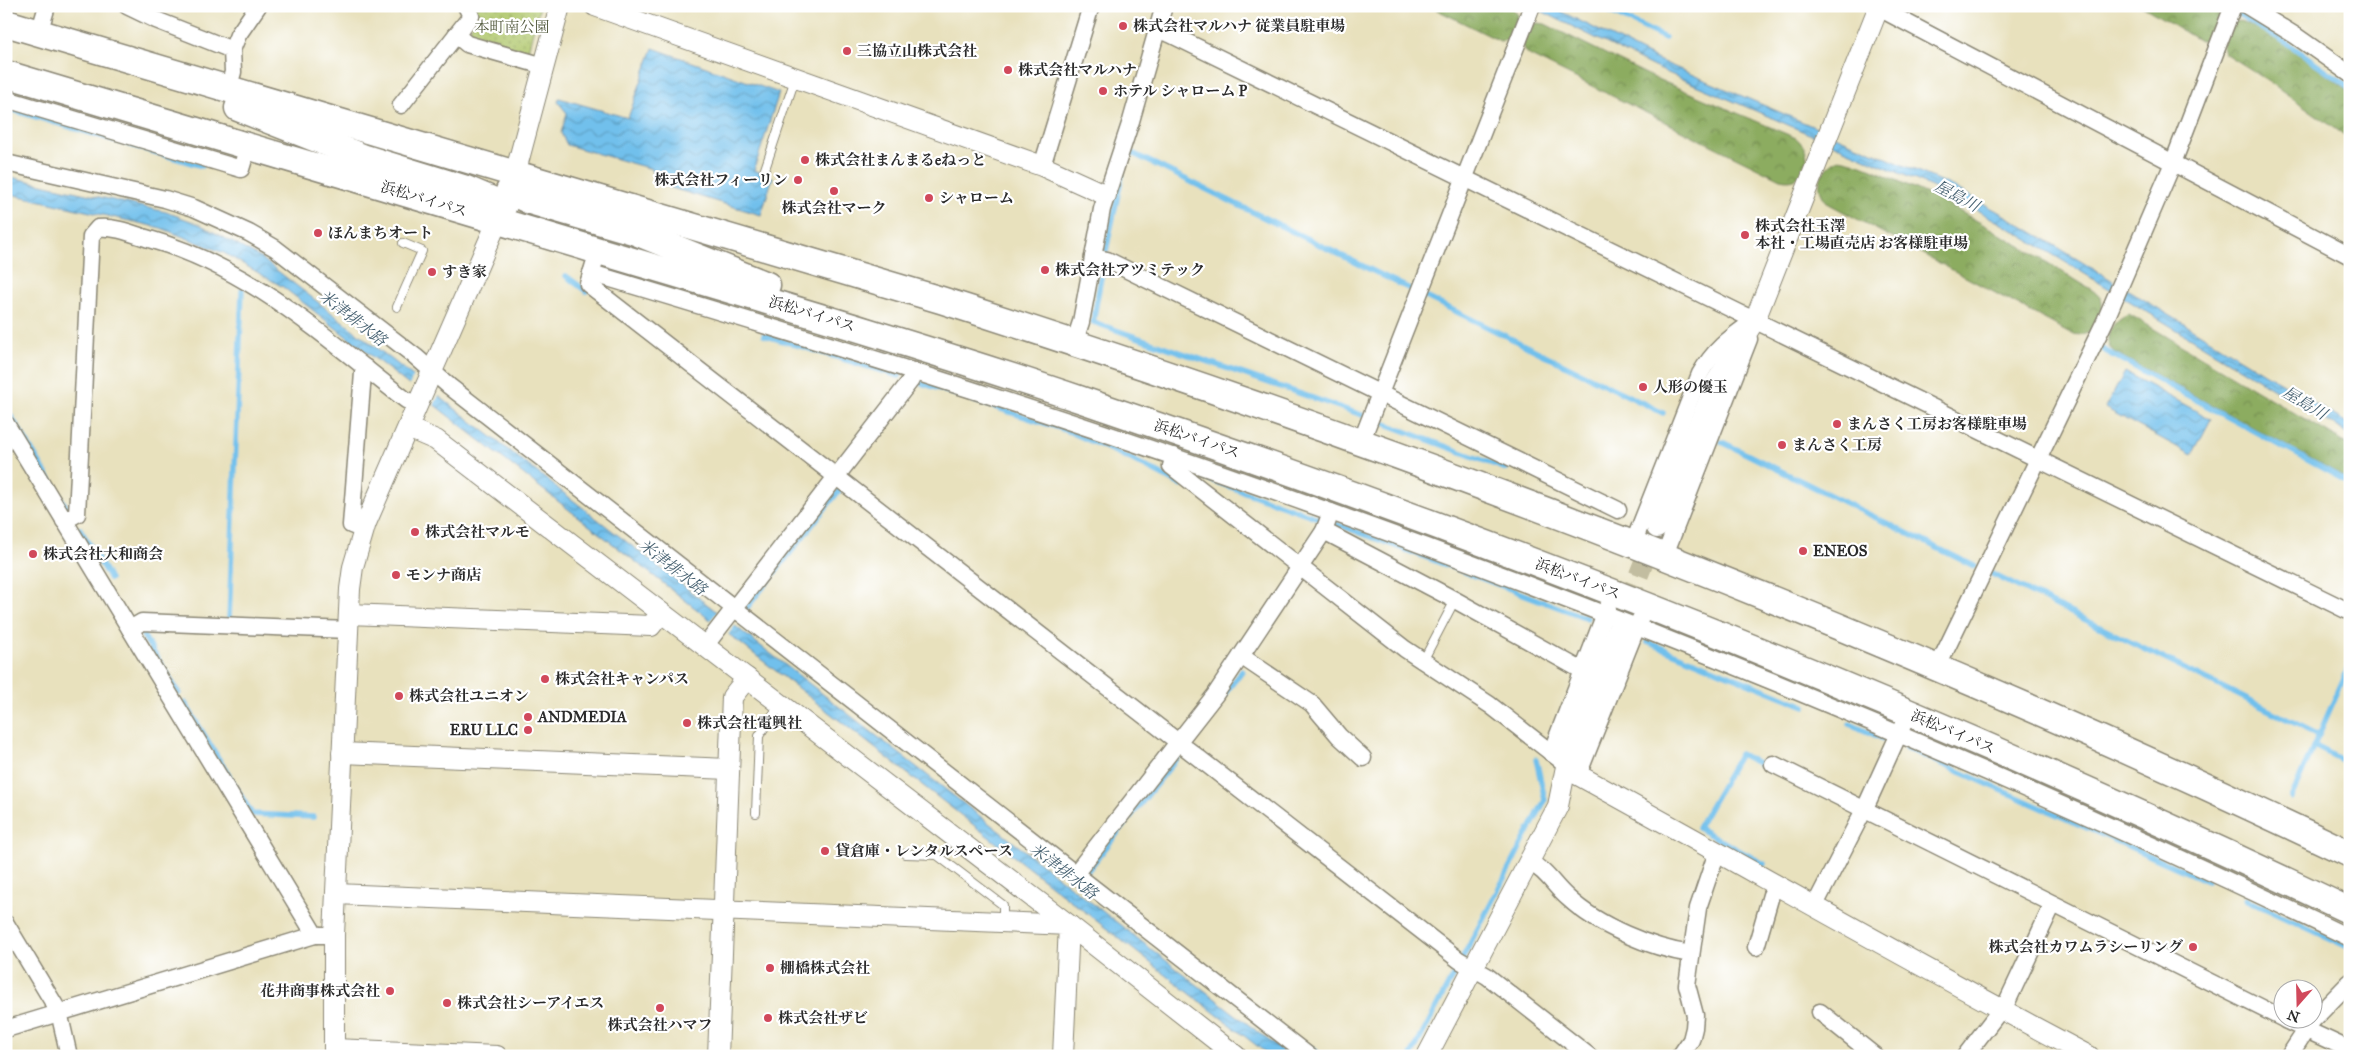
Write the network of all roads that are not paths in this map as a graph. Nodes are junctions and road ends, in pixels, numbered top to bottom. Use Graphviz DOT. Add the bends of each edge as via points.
graph roads {
  1 [pos="47,6"];
  2 [pos="127,6"];
  3 [pos="258,6"];
  4 [pos="466,6"];
  5 [pos="560,6"];
  6 [pos="595,6"];
  7 [pos="1091,6"];
  8 [pos="1164,6"];
  9 [pos="2233,6"];
  10 [pos="2247,6"];
  11 [pos="1877,7"];
  12 [pos="1530,10"];
  13 [pos="6,23"];
  14 [pos="1157,30"];
  15 [pos="39,33"];
  16 [pos="456,35"];
  17 [pos="232,50"];
  18 [pos="544,66"];
  19 [pos="168,72"];
  20 [pos="6,74"];
  21 [pos="2350,74"];
  22 [pos="795,78"];
  23 [pos="228,89"];
  24 [pos="6,99"];
  25 [pos="401,105"];
  26 [pos="248,146"];
  27 [pos="2172,162"];
  28 [pos="6,163"];
  29 [pos="1042,166"];
  30 [pos="764,172"];
  31 [pos="1464,178"];
  32 [pos="1106,195"];
  33 [pos="506,198"];
  34 [pos="403,243"];
  35 [pos="2350,256"];
  36 [pos="1093,257"];
  37 [pos="595,262"];
  38 [pos="397,308"];
  39 [pos="1755,320"];
  40 [pos="856,327"];
  41 [pos="1074,343"];
  42 [pos="366,368"];
  43 [pos="914,371"];
  44 [pos="431,374"];
  45 [pos="1380,393"];
  46 [pos="418,404"];
  47 [pos="6,424"];
  48 [pos="408,428"];
  49 [pos="1361,442"];
  50 [pos="1174,456"];
  51 [pos="2038,459"];
  52 [pos="836,477"];
  53 [pos="1586,494"];
  54 [pos="1618,510"];
  55 [pos="1331,512"];
  56 [pos="64,521"];
  57 [pos="364,530"];
  58 [pos="1324,531"];
  59 [pos="1643,533"];
  60 [pos="1664,557"];
  61 [pos="1300,567"];
  62 [pos="1455,600"];
  63 [pos="1609,604"];
  64 [pos="732,611"];
  65 [pos="2350,612"];
  66 [pos="662,613"];
  67 [pos="1641,616"];
  68 [pos="348,622"];
  69 [pos="130,629"];
  70 [pos="1616,631"];
  71 [pos="710,639"];
  72 [pos="1241,656"];
  73 [pos="1423,661"];
  74 [pos="1937,668"];
  75 [pos="1582,671"];
  76 [pos="746,678"];
  77 [pos="780,704"];
  78 [pos="1904,724"];
  79 [pos="1178,742"];
  80 [pos="1551,752"];
  81 [pos="342,753"];
  82 [pos="1363,758"];
  83 [pos="1773,764"];
  84 [pos="729,769"];
  85 [pos="1572,770"];
  86 [pos="1864,809"];
  87 [pos="756,813"];
  88 [pos="1717,852"];
  89 [pos="905,854"];
  90 [pos="2350,854"];
  91 [pos="1529,862"];
  92 [pos="1075,874"];
  93 [pos="1777,885"];
  94 [pos="336,894"];
  95 [pos="2053,904"];
  96 [pos="1815,905"];
  97 [pos="724,910"];
  98 [pos="2350,911"];
  99 [pos="1002,922"];
  100 [pos="6,924"];
  101 [pos="1069,924"];
  102 [pos="325,935"];
  103 [pos="2350,938"];
  104 [pos="1756,947"];
  105 [pos="1691,954"];
  106 [pos="1473,968"];
  107 [pos="2350,982"];
  108 [pos="2324,1009"];
  109 [pos="2001,1010"];
  110 [pos="59,1012"];
  111 [pos="1820,1012"];
  112 [pos="2274,1014"];
  113 [pos="6,1029"];
  114 [pos="2306,1030"];
  115 [pos="2321,1030"];
  116 [pos="2350,1050"];
  117 [pos="334,1052"];
  118 [pos="69,1056"];
  119 [pos="497,1056"];
  120 [pos="718,1056"];
  121 [pos="1063,1056"];
  122 [pos="1236,1056"];
  123 [pos="1309,1056"];
  124 [pos="1427,1056"];
  125 [pos="1589,1056"];
  126 [pos="1680,1056"];
  127 [pos="1875,1056"];
  128 [pos="1965,1056"];
  129 [pos="2089,1056"];
  130 [pos="2289,1056"];
  1 -- 15 [label="street"];
  2 -- 17 [label="street"];
  3 -- 17 [label="street" via="238,34"];
  4 -- 16 [label="street" via="471,16"];
  5 -- 18 [label="street"];
  6 -- 22 [label="street"];
  7 -- 29 [label="street"];
  8 -- 14 [label="street"];
  9 -- 27 [label="street"];
  10 -- 21 [label="street"];
  11 -- 27 [label="street"];
  11 -- 39 [label="street"];
  12 -- 31 [label="street"];
  13 -- 15 [label="highway, 浜松バイパス"];
  14 -- 31 [label="street"];
  14 -- 32 [label="street"];
  15 -- 19 [label="highway, 浜松バイパス"];
  16 -- 18 [label="street" via="468,44"];
  16 -- 25 [label="street"];
  17 -- 23 [label="street" via="233,67"];
  18 -- 33 [label="street"];
  19 -- 23 [label="highway, 浜松バイパス"];
  19 -- 33 [label="highway" via="230,104 356,155"];
  20 -- 26 [label="highway, 浜松バイパス"];
  22 -- 29 [label="street"];
  22 -- 30 [label="lane"];
  23 -- 33 [label="highway, 浜松バイパス"];
  24 -- 26 [label="street" via="241,169"];
  26 -- 33 [label="highway, 浜松バイパス"];
  27 -- 35 [label="street"];
  27 -- 51 [label="street" via="2114,301"];
  28 -- 44 [label="street" via="165,198 249,232 275,248"];
  29 -- 32 [label="street"];
  31 -- 39 [label="street"];
  31 -- 45 [label="street"];
  32 -- 36 [label="street"];
  33 -- 37 [label="highway, 浜松バイパス"];
  33 -- 40 [label="highway" via="530,200 633,231 765,284"];
  33 -- 41 [label="highway, 浜松バイパス" via="932,298"];
  33 -- 44 [label="street"];
  34 -- 38 [label="lane" via="422,251"];
  36 -- 41 [label="street"];
  36 -- 45 [label="street" via="1107,260"];
  37 -- 40 [label="highway, 浜松バイパス"];
  37 -- 43 [label="street"];
  37 -- 52 [label="street" via="588,284"];
  39 -- 51 [label="street"];
  39 -- 59 [label="street" via="1716,382"];
  39 -- 60 [label="street"];
  40 -- 63 [label="highway, 浜松バイパス" via="1214,445 1430,523"];
  41 -- 49 [label="highway, 浜松バイパス"];
  42 -- 46 [label="street" via="406,400"];
  42 -- 56 [label="street" via="275,298 218,265 157,241 98,228 91,236 77,514"];
  42 -- 57 [label="street" via="363,373 351,525"];
  43 -- 50 [label="street"];
  43 -- 52 [label="street" via="911,380"];
  44 -- 46 [label="street"];
  44 -- 64 [label="street"];
  45 -- 49 [label="street"];
  45 -- 53 [label="street"];
  46 -- 48 [label="street"];
  47 -- 56 [label="street"];
  48 -- 57 [label="street"];
  48 -- 66 [label="street" via="436,440"];
  49 -- 59 [label="highway, 浜松バイパス"];
  50 -- 55 [label="street"];
  50 -- 61 [label="street" via="1170,466"];
  51 -- 65 [label="street"];
  51 -- 74 [label="street"];
  52 -- 64 [label="street"];
  52 -- 79 [label="street"];
  53 -- 54 [label="street"];
  53 -- 59 [label="street"];
  55 -- 58 [label="street"];
  55 -- 63 [label="street"];
  56 -- 69 [label="street"];
  57 -- 68 [label="street" via="353,567"];
  58 -- 61 [label="street"];
  58 -- 62 [label="street"];
  59 -- 60 [label="highway, 浜松バイパス"];
  60 -- 74 [label="highway, 浜松バイパス"];
  61 -- 72 [label="street"];
  61 -- 73 [label="street"];
  62 -- 73 [label="lane"];
  62 -- 75 [label="street"];
  63 -- 67 [label="highway, 浜松バイパス"];
  63 -- 75 [label="street"];
  64 -- 71 [label="street"];
  64 -- 92 [label="street"];
  66 -- 68 [label="street" via="651,626"];
  66 -- 71 [label="street"];
  67 -- 78 [label="highway, 浜松バイパス"];
  67 -- 85 [label="street"];
  68 -- 69 [label="street" via="142,622"];
  68 -- 81 [label="street"];
  69 -- 102 [label="street"];
  70 -- 85 [label="street" via="1569,752"];
  71 -- 76 [label="street"];
  72 -- 79 [label="street"];
  72 -- 82 [label="street" via="1312,704"];
  73 -- 80 [label="street" via="1490,705"];
  74 -- 90 [label="highway, 浜松バイパス" via="2132,753"];
  75 -- 80 [label="street"];
  76 -- 77 [label="street"];
  76 -- 84 [label="street" via="732,697"];
  77 -- 87 [label="lane" via="759,736"];
  77 -- 101 [label="street"];
  78 -- 86 [label="street"];
  78 -- 98 [label="highway, 浜松バイパス" via="2146,816"];
  78 -- 103 [label="street" via="2144,842"];
  79 -- 92 [label="street"];
  79 -- 106 [label="street"];
  80 -- 85 [label="street"];
  81 -- 84 [label="street"];
  81 -- 94 [label="street"];
  83 -- 86 [label="street"];
  84 -- 97 [label="street"];
  85 -- 88 [label="street"];
  85 -- 91 [label="street" via="1558,806"];
  86 -- 95 [label="street"];
  86 -- 96 [label="street"];
  88 -- 93 [label="street"];
  88 -- 105 [label="street" via="1698,908"];
  89 -- 99 [label="lane" via="937,855 1003,905"];
  91 -- 105 [label="street" via="1542,868 1569,900 1619,931 1643,942"];
  91 -- 106 [label="street"];
  92 -- 123 [label="street"];
  93 -- 96 [label="street"];
  93 -- 104 [label="street"];
  94 -- 97 [label="street"];
  94 -- 102 [label="street"];
  95 -- 109 [label="street"];
  95 -- 112 [label="street"];
  96 -- 109 [label="street"];
  97 -- 99 [label="street"];
  97 -- 120 [label="street"];
  99 -- 101 [label="street"];
  100 -- 110 [label="street"];
  101 -- 121 [label="street"];
  101 -- 122 [label="street"];
  102 -- 110 [label="street"];
  102 -- 117 [label="street"];
  105 -- 126 [label="street" via="1687,985 1695,1015 1694,1028 1691,1040"];
  106 -- 124 [label="street"];
  106 -- 125 [label="street"];
  107 -- 108 [label="street"];
  109 -- 128 [label="street"];
  109 -- 129 [label="street"];
  110 -- 113 [label="street"];
  110 -- 118 [label="street"];
  111 -- 127 [label="street"];
  114 -- 130 [label="street"];
  115 -- 116 [label="street"];
  117 -- 119 [label="street"];
}
